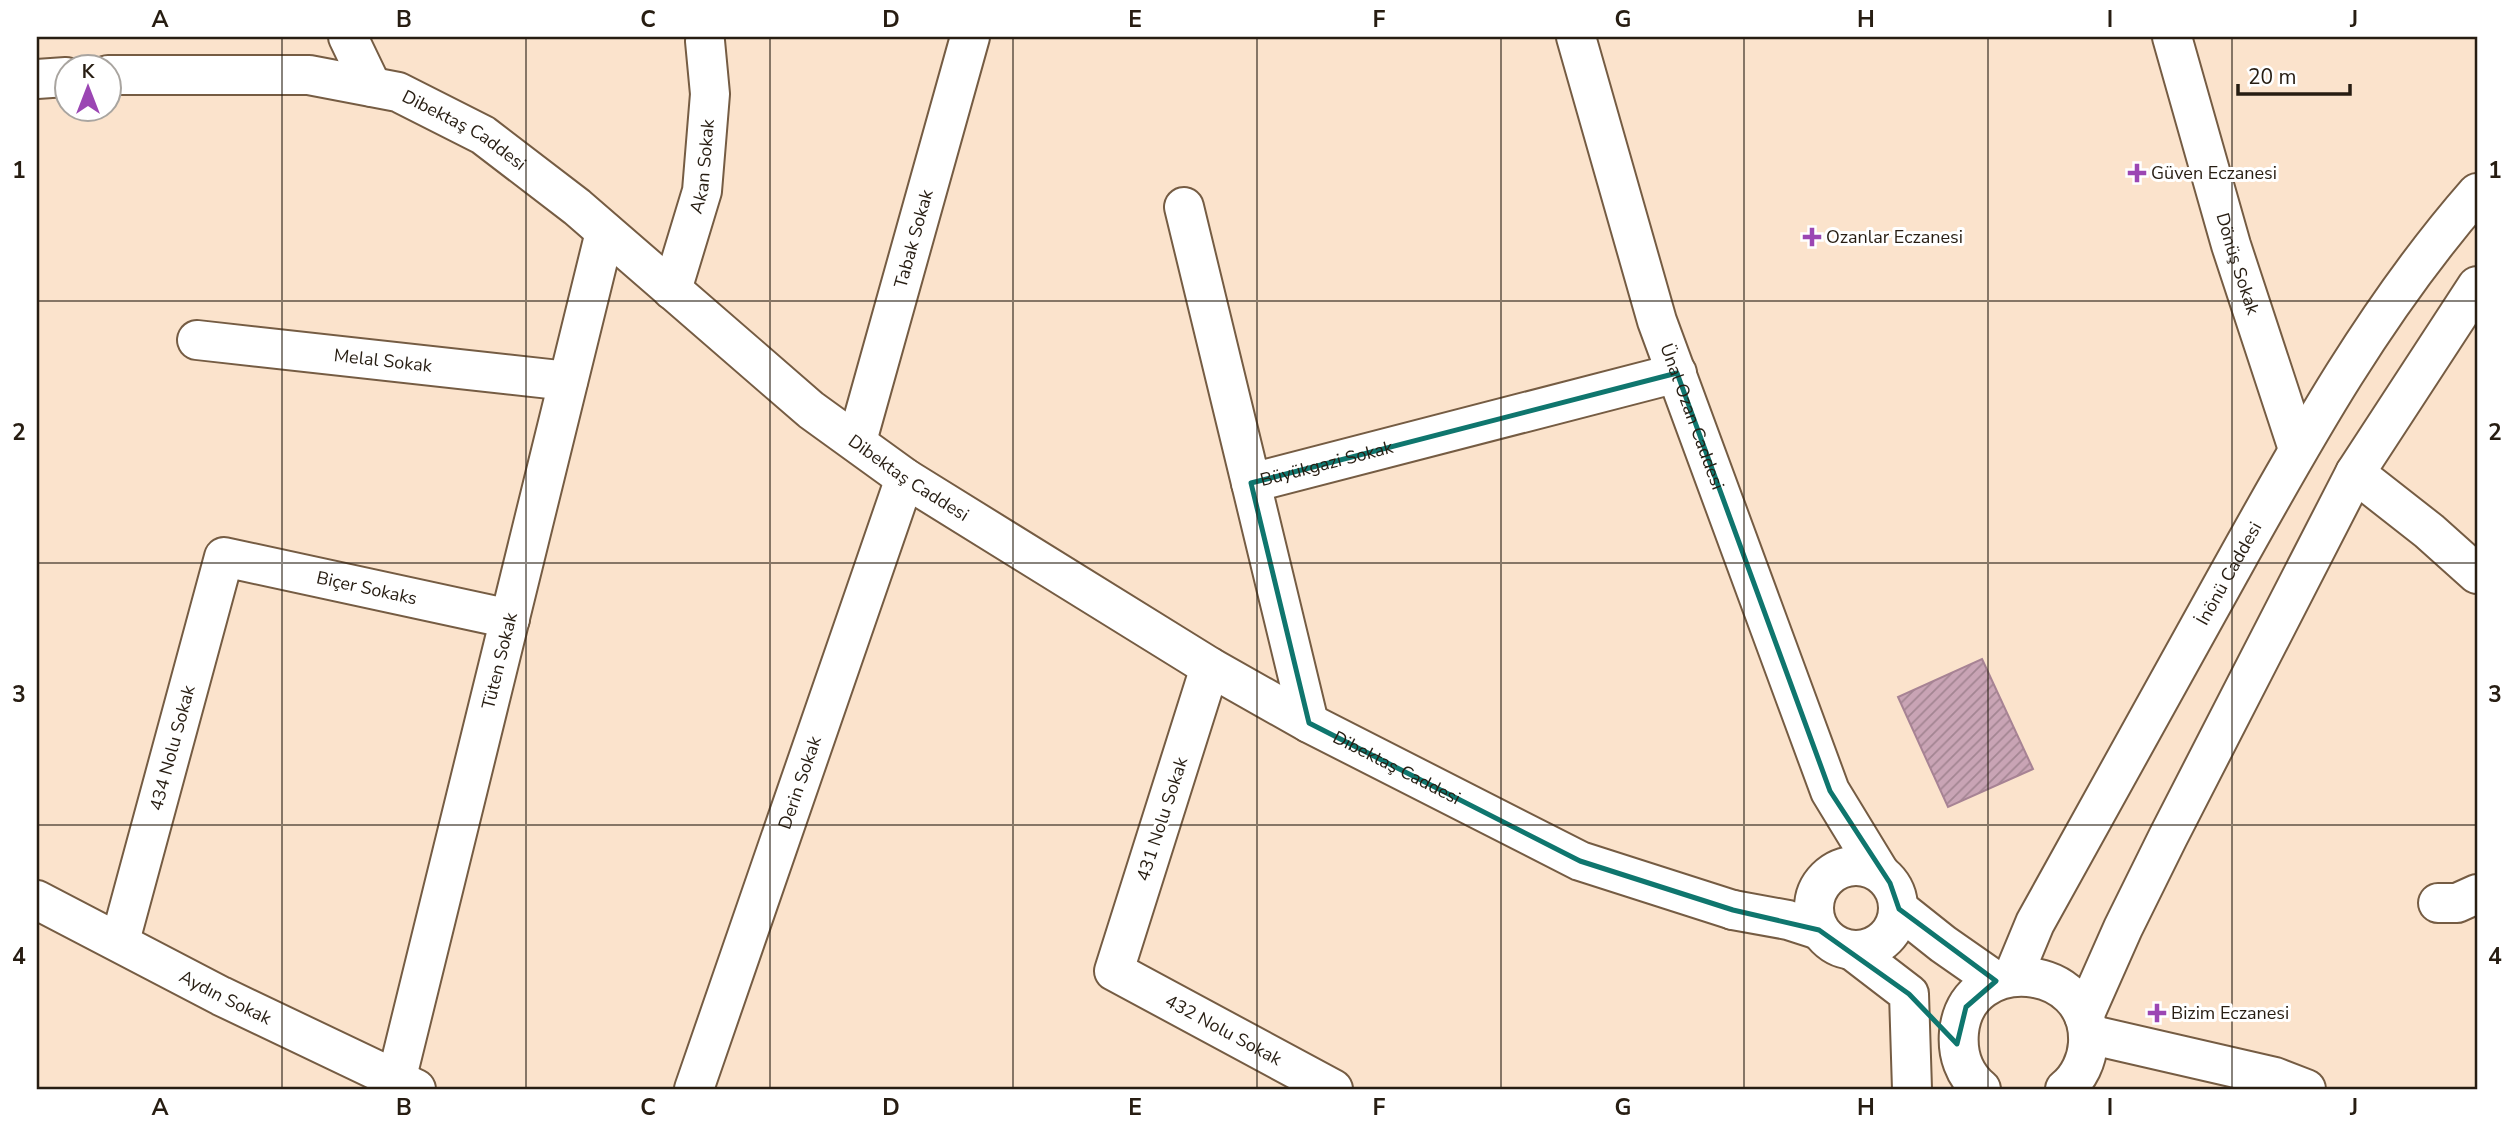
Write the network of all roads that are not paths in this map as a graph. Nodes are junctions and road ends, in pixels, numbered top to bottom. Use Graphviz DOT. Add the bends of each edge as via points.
graph roads {
  1 [pos="348,37"];
  2 [pos="970,37"];
  3 [pos="1576,37"];
  4 [pos="2172,37"];
  5 [pos="705,41"];
  6 [pos="122,75"];
  7 [pos="372,87"];
  8 [pos="2477,193"];
  9 [pos="1185,207"];
  10 [pos="605,232"];
  11 [pos="2477,286"];
  12 [pos="672,290"];
  13 [pos="197,340"];
  14 [pos="1677,373"];
  15 [pos="568,381"];
  16 [pos="857,441"];
  17 [pos="2298,449"];
  18 [pos="2355,472"];
  19 [pos="905,478"];
  20 [pos="1251,483"];
  21 [pos="224,557"];
  22 [pos="2477,574"];
  23 [pos="510,619"];
  24 [pos="1210,667"];
  25 [pos="1309,723"];
  26 [pos="1830,791"];
  27 [pos="1880,873"];
  28 [pos="1822,884"];
  29 [pos="2477,894"];
  30 [pos="37,900"];
  31 [pos="2438,903"];
  32 [pos="1899,909"];
  33 [pos="1733,910"];
  34 [pos="1819,930"];
  35 [pos="120,941"];
  36 [pos="1853,951"];
  37 [pos="1114,971"];
  38 [pos="2005,978"];
  39 [pos="1909,994"];
  40 [pos="2086,1025"];
  41 [pos="1959,1050"];
  42 [pos="402,1087"];
  43 [pos="2068,1088"];
  44 [pos="694,1089"];
  45 [pos="1333,1089"];
  46 [pos="1912,1089"];
  47 [pos="1943,1089"];
  48 [pos="1981,1089"];
  49 [pos="2306,1089"];
  1 -- 7 [label="street"];
  2 -- 16 [label="street, Tabak Sokak"];
  3 -- 14 [label="street, Ünal Ozan Caddesi" via="1657,321"];
  4 -- 17 [label="street, Dönüş Sokak" via="2231,245"];
  5 -- 12 [label="street, Akan Sokak" via="710,94 702,191"];
  6 -- 7 [label="street, Dibektaş Caddesi" via="309,75"];
  7 -- 10 [label="street, Dibektaş Caddesi" via="398,92 483,135"];
  8 -- 17 [label="street, İnönü Caddesi" via="2370,335"];
  9 -- 20 [label="street, Büyükgazi Sokak"];
  10 -- 12 [label="street, Dibektaş Caddesi"];
  10 -- 15 [label="street, Tüten Sokak"];
  11 -- 18 [label="street"];
  12 -- 16 [label="street, Dibektaş Caddesi" via="811,410"];
  13 -- 15 [label="street, Melal Sokak"];
  14 -- 20 [label="street, Büyükgazi Sokak"];
  14 -- 26 [label="street, Ünal Ozan Caddesi"];
  15 -- 23 [label="street, Tüten Sokak"];
  16 -- 19 [label="street, Dibektaş Caddesi"];
  17 -- 38 [label="street, İnönü Caddesi"];
  18 -- 22 [label="street"];
  18 -- 40 [label="street" via="2123,928"];
  19 -- 24 [label="street, Dibektaş Caddesi"];
  19 -- 44 [label="street, Derin Sokak"];
  20 -- 25 [label="street"];
  21 -- 23 [label="street, Biçer Sokaks"];
  21 -- 35 [label="street, 434 Nolu Sokak"];
  23 -- 42 [label="street, Tüten Sokak"];
  24 -- 25 [label="street, Dibektaş Caddesi"];
  24 -- 37 [label="street, 431 Nolu Sokak"];
  25 -- 33 [label="street, Dibektaş Caddesi" via="1580,861"];
  26 -- 27 [label="street"];
  26 -- 28 [label="street" via="1830,840"];
  27 -- 28 [label="street" via="1852,866 1838,870"];
  27 -- 32 [label="street" via="1897,895"];
  28 -- 33 [label="street" via="1781,903"];
  28 -- 34 [label="street" via="1813,903"];
  29 -- 31 [label="street" via="2457,903"];
  30 -- 35 [label="street, Aydın Sokak"];
  32 -- 36 [label="street" via="1896,923 1880,944"];
  32 -- 38 [label="street" via="1943,944"];
  33 -- 34 [label="street, Dibektaş Caddesi"];
  34 -- 36 [label="street" via="1828,941"];
  35 -- 42 [label="street, Aydın Sokak"];
  36 -- 39 [label="street"];
  37 -- 45 [label="street, 432 Nolu Sokak"];
  38 -- 40 [label="street" via="2035,976 2055,984 2072,997"];
  38 -- 41 [label="street" via="1979,992 1966,1007 1959,1025"];
  39 -- 41 [label="street"];
  39 -- 46 [label="street"];
  40 -- 43 [label="street" via="2084,1061"];
  40 -- 49 [label="street"];
  41 -- 47 [label="street"];
  41 -- 48 [label="street" via="1962,1066"];
}
